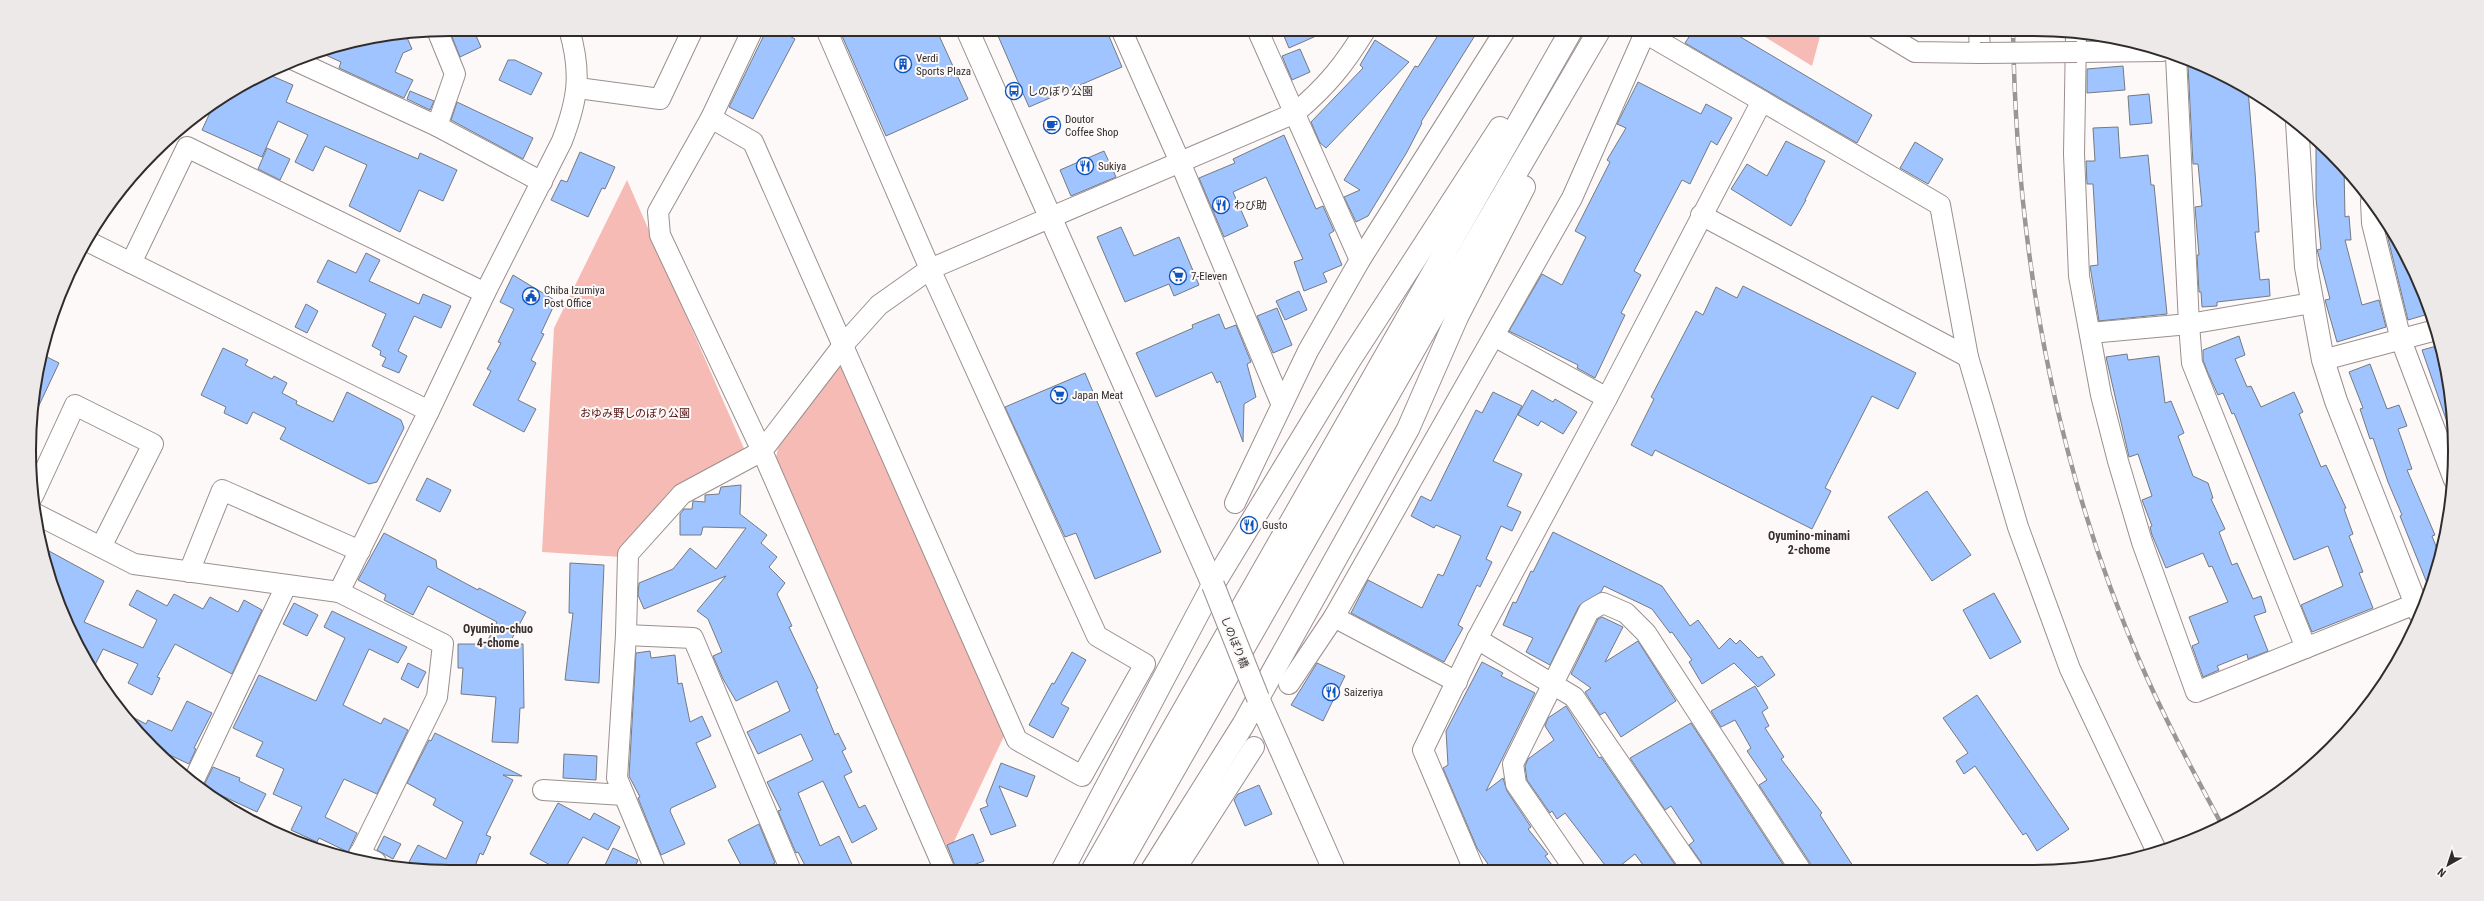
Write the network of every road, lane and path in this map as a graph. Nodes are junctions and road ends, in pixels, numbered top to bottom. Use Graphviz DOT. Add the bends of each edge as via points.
graph roads {
  1 [pos="440,36"];
  2 [pos="571,36"];
  3 [pos="690,36"];
  4 [pos="750,36"];
  5 [pos="829,36"];
  6 [pos="970,36"];
  7 [pos="1124,36"];
  8 [pos="1261,36"];
  9 [pos="1362,36"];
  10 [pos="1502,36"];
  11 [pos="1568,36"];
  12 [pos="1596,36"];
  13 [pos="1644,36"];
  14 [pos="1650,36"];
  15 [pos="1889,36"];
  16 [pos="1979,36"];
  17 [pos="2076,43"];
  18 [pos="2134,48"];
  19 [pos="1980,53"];
  20 [pos="2176,62"];
  21 [pos="302,64"];
  22 [pos="1550,68"];
  23 [pos="1574,74"];
  24 [pos="578,88"];
  25 [pos="1762,101"];
  26 [pos="1294,113"];
  27 [pos="711,118"];
  28 [pos="437,126"];
  29 [pos="2297,131"];
  30 [pos="1180,162"];
  31 [pos="542,182"];
  32 [pos="2371,211"];
  33 [pos="1701,215"];
  34 [pos="1051,216"];
  35 [pos="92,243"];
  36 [pos="1360,260"];
  37 [pos="131,263"];
  38 [pos="930,269"];
  39 [pos="485,293"];
  40 [pos="2312,303"];
  41 [pos="2189,324"];
  42 [pos="2430,332"];
  43 [pos="2090,333"];
  44 [pos="1494,336"];
  45 [pos="2401,340"];
  46 [pos="844,344"];
  47 [pos="1968,357"];
  48 [pos="2322,360"];
  49 [pos="1607,398"];
  50 [pos="1281,403"];
  51 [pos="430,412"];
  52 [pos="762,452"];
  53 [pos="2448,463"];
  54 [pos="38,486"];
  55 [pos="1235,503"];
  56 [pos="42,517"];
  57 [pos="101,547"];
  58 [pos="360,551"];
  59 [pos="189,572"];
  60 [pos="1212,585"];
  61 [pos="286,586"];
  62 [pos="339,592"];
  63 [pos="2417,608"];
  64 [pos="1334,617"];
  65 [pos="626,635"];
  66 [pos="1477,639"];
  67 [pos="2306,648"];
  68 [pos="1457,682"];
  69 [pos="1553,683"];
  70 [pos="1289,684"];
  71 [pos="1258,698"];
  72 [pos="1254,747"];
  73 [pos="195,777"];
  74 [pos="543,790"];
  75 [pos="624,795"];
  76 [pos="2155,847"];
  77 [pos="365,856"];
  78 [pos="653,865"];
  79 [pos="788,865"];
  80 [pos="942,865"];
  81 [pos="1065,865"];
  82 [pos="1095,865"];
  83 [pos="1119,865"];
  84 [pos="1155,865"];
  85 [pos="1178,865"];
  86 [pos="1332,865"];
  87 [pos="1472,865"];
  88 [pos="1572,865"];
  89 [pos="1689,865"];
  90 [pos="1797,865"];
  1 -- 28 [label="street" via="455,74"];
  2 -- 24 [label="street" via="576,58"];
  3 -- 24 [label="street" via="660,99"];
  4 -- 27 [label="street"];
  5 -- 38 [label="street"];
  6 -- 34 [label="street, しのぼり橋"];
  7 -- 30 [label="street"];
  8 -- 26 [label="street"];
  9 -- 26 [label="street" via="1345,62 1321,91"];
  10 -- 36 [label="street"];
  11 -- 22 [label="street"];
  12 -- 23 [label="street"];
  13 -- 44 [label="street" via="1572,198"];
  14 -- 25 [label="street"];
  15 -- 19 [label="street" via="1915,52"];
  16 -- 19 [label="street"];
  17 -- 18 [label="street"];
  17 -- 19 [label="street, bridge"];
  17 -- 43 [label="street" via="2074,154 2079,276"];
  20 -- 41 [label="street"];
  21 -- 28 [label="street"];
  22 -- 60 [label="street" via="1526,90 1429,236"];
  22 -- 82 [label="street"];
  23 -- 71 [label="street" via="1570,100 1457,316 1408,429"];
  23 -- 83 [label="street"];
  24 -- 31 [label="street" via="564,134"];
  25 -- 33 [label="street"];
  25 -- 47 [label="street" via="1940,205"];
  26 -- 30 [label="street"];
  26 -- 36 [label="street"];
  27 -- 46 [label="street" via="753,142"];
  27 -- 52 [label="street" via="658,212 660,235"];
  28 -- 31 [label="street"];
  29 -- 40 [label="street" via="2302,234"];
  30 -- 34 [label="street"];
  30 -- 50 [label="street"];
  31 -- 39 [label="street"];
  32 -- 45 [label="street" via="2372,223"];
  33 -- 47 [label="street"];
  33 -- 49 [label="street"];
  34 -- 38 [label="street"];
  34 -- 60 [label="street, しのぼり橋"];
  35 -- 37 [label="street"];
  36 -- 50 [label="street"];
  37 -- 39 [label="street" via="187,147"];
  37 -- 51 [label="street"];
  38 -- 46 [label="street" via="879,305"];
  38 -- 46 [label="street" via="1097,636 1144,664 1082,776 1017,740"];
  39 -- 51 [label="street"];
  40 -- 41 [label="street"];
  40 -- 48 [label="street"];
  41 -- 43 [label="street"];
  41 -- 67 [label="street" via="2192,363"];
  42 -- 45 [label="street"];
  43 -- 67 [label="street" via="2101,395 2120,468 2142,542 2196,692"];
  44 -- 49 [label="street"];
  44 -- 64 [label="street"];
  45 -- 48 [label="street"];
  45 -- 53 [label="street"];
  46 -- 52 [label="street"];
  47 -- 76 [label="street" via="2018,527 2070,669"];
  48 -- 63 [label="street"];
  49 -- 66 [label="street"];
  50 -- 55 [label="street"];
  51 -- 58 [label="street"];
  52 -- 65 [label="street" via="682,494 628,554"];
  52 -- 80 [label="street"];
  54 -- 57 [label="street" via="75,405 153,444"];
  56 -- 57 [label="street"];
  57 -- 59 [label="street" via="134,564"];
  58 -- 59 [label="street" via="222,490"];
  58 -- 62 [label="street"];
  59 -- 61 [label="street"];
  60 -- 71 [label="street, しのぼり橋, bridge"];
  60 -- 81 [label="street"];
  61 -- 62 [label="street"];
  61 -- 73 [label="street"];
  62 -- 77 [label="street" via="443,644 437,697"];
  63 -- 67 [label="street"];
  64 -- 68 [label="street"];
  64 -- 70 [label="street"];
  65 -- 75 [label="street" via="617,778"];
  65 -- 79 [label="street" via="693,638"];
  66 -- 68 [label="street"];
  66 -- 69 [label="street"];
  68 -- 87 [label="street" via="1423,750"];
  69 -- 88 [label="street" via="1512,764 1516,784"];
  69 -- 89 [label="street" via="1574,697 1586,713"];
  69 -- 90 [label="street" via="1589,611 1603,603 1626,612 1646,633"];
  71 -- 84 [label="street"];
  71 -- 86 [label="street, しのぼり橋"];
  72 -- 85 [label="street"];
  74 -- 75 [label="street"];
  75 -- 78 [label="street"];
}
